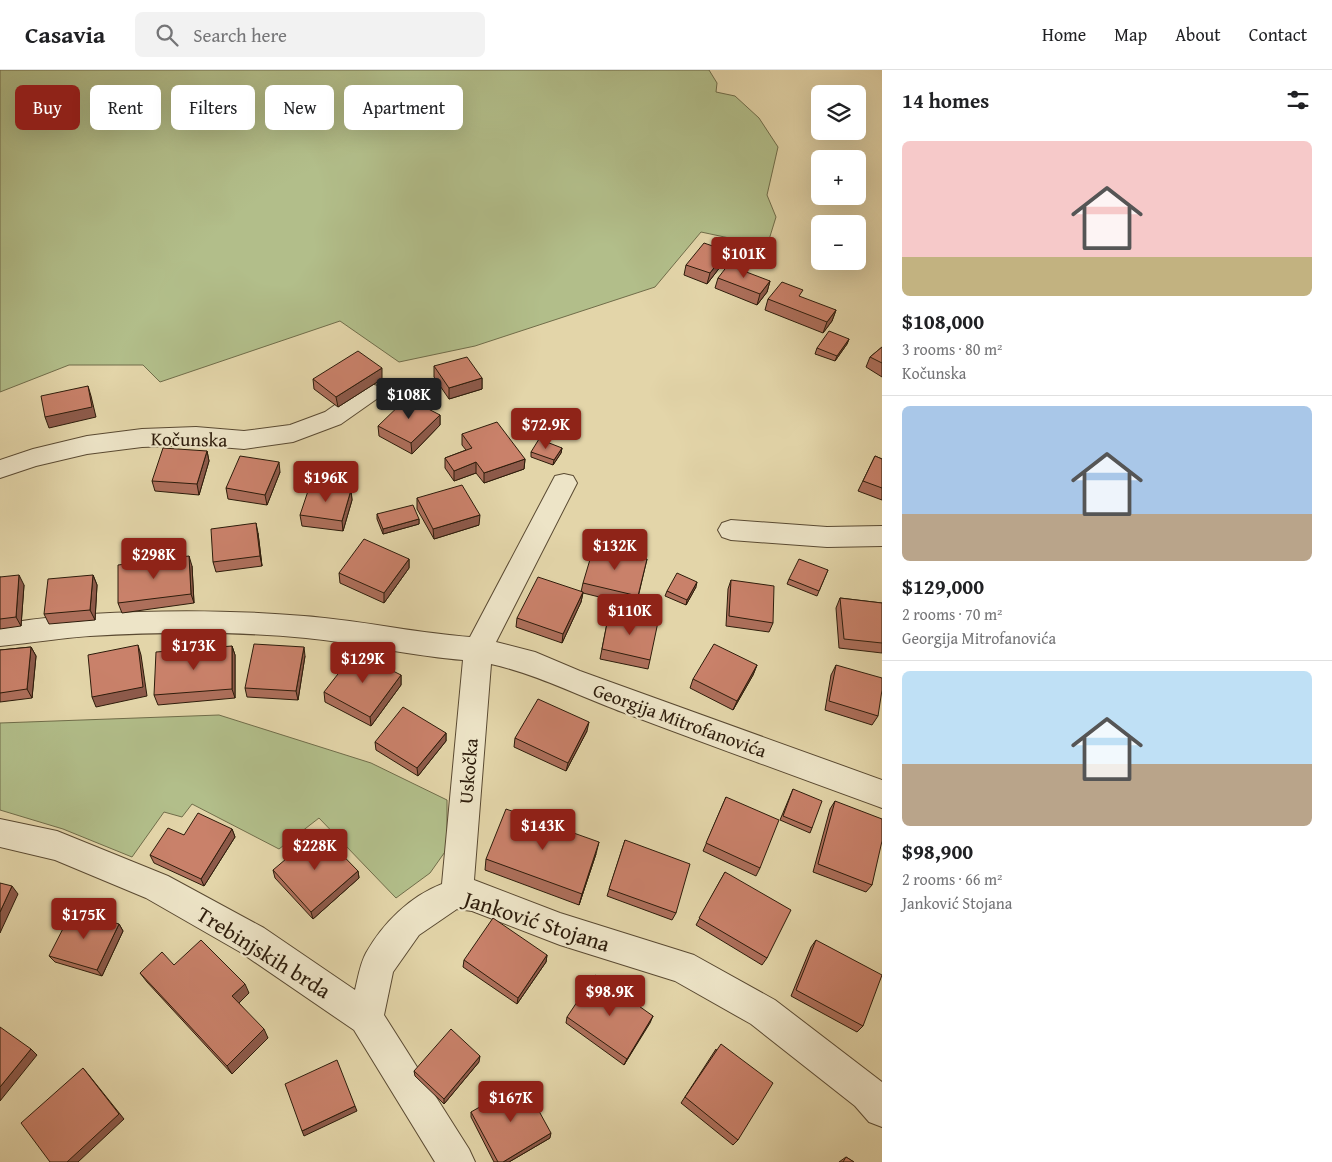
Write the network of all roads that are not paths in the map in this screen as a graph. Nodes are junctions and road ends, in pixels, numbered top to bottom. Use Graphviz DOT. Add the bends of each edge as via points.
graph roads {
  1 [pos="370,392"];
  2 [pos="0,469"];
  3 [pos="564,483"];
  4 [pos="731,530"];
  5 [pos="882,536"];
  6 [pos="0,635"];
  7 [pos="478,648"];
  8 [pos="882,794"];
  9 [pos="0,833"];
  10 [pos="457,893"];
  11 [pos="366,1018"];
  12 [pos="882,1109"];
  13 [pos="456,1162"];
  1 -- 2 [label="street, Kočunska" via="333,418 293,433 244,440 196,436 142,438 87,445"];
  3 -- 7 [label="street"];
  4 -- 5 [label="street" via="827,537"];
  6 -- 7 [label="street, Georgija Mitrofanovića" via="98,624 239,623 306,627 431,646"];
  7 -- 8 [label="street, Georgija Mitrofanovića" via="525,660 570,680"];
  7 -- 10 [label="street, Uskočka"];
  9 -- 11 [label="street, Trebinjskih brda" via="57,846 157,887 252,940"];
  10 -- 11 [label="street, Janković Stojana" via="440,900 407,924 378,966"];
  10 -- 12 [label="street, Janković Stojana" via="472,895 560,928 682,967 763,1012 868,1093"];
  11 -- 13 [label="street, Trebinjskih brda"];
}
